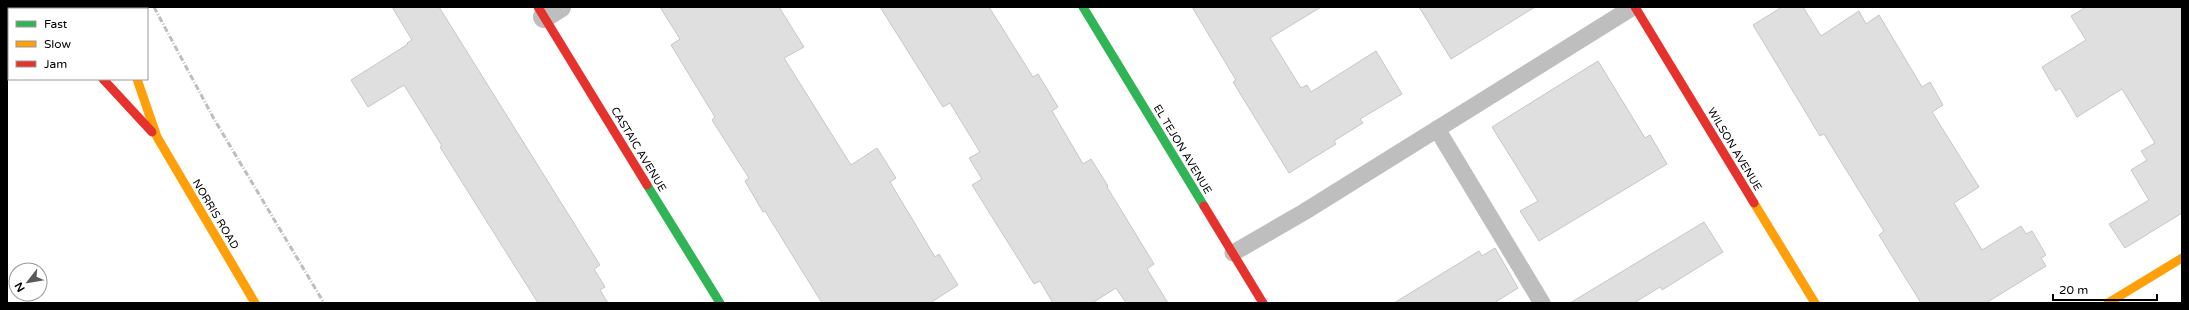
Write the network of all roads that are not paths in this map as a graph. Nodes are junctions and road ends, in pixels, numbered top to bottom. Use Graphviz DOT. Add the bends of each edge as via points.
graph roads {
  1 [pos="1083,7"];
  2 [pos="1634,7"];
  3 [pos="548,10"];
  4 [pos="104,80"];
  5 [pos="137,80"];
  6 [pos="1437,129"];
  7 [pos="157,137"];
  8 [pos="1233,253"];
  9 [pos="2182,258"];
  10 [pos="256,303"];
  11 [pos="720,303"];
  12 [pos="1263,303"];
  13 [pos="1542,303"];
  14 [pos="1815,303"];
  15 [pos="2108,303"];
  1 -- 8 [label="street, EL TEJON AVENUE"];
  2 -- 6 [label="lane"];
  2 -- 14 [label="street, WILSON AVENUE"];
  3 -- 11 [label="street, CASTAIC AVENUE"];
  4 -- 7 [label="street, NORRIS ROAD"];
  5 -- 7 [label="street, NORRIS ROAD"];
  6 -- 8 [label="lane"];
  6 -- 13 [label="lane"];
  7 -- 10 [label="street, NORRIS ROAD"];
  8 -- 12 [label="street, EL TEJON AVENUE"];
  9 -- 15 [label="street"];
}
